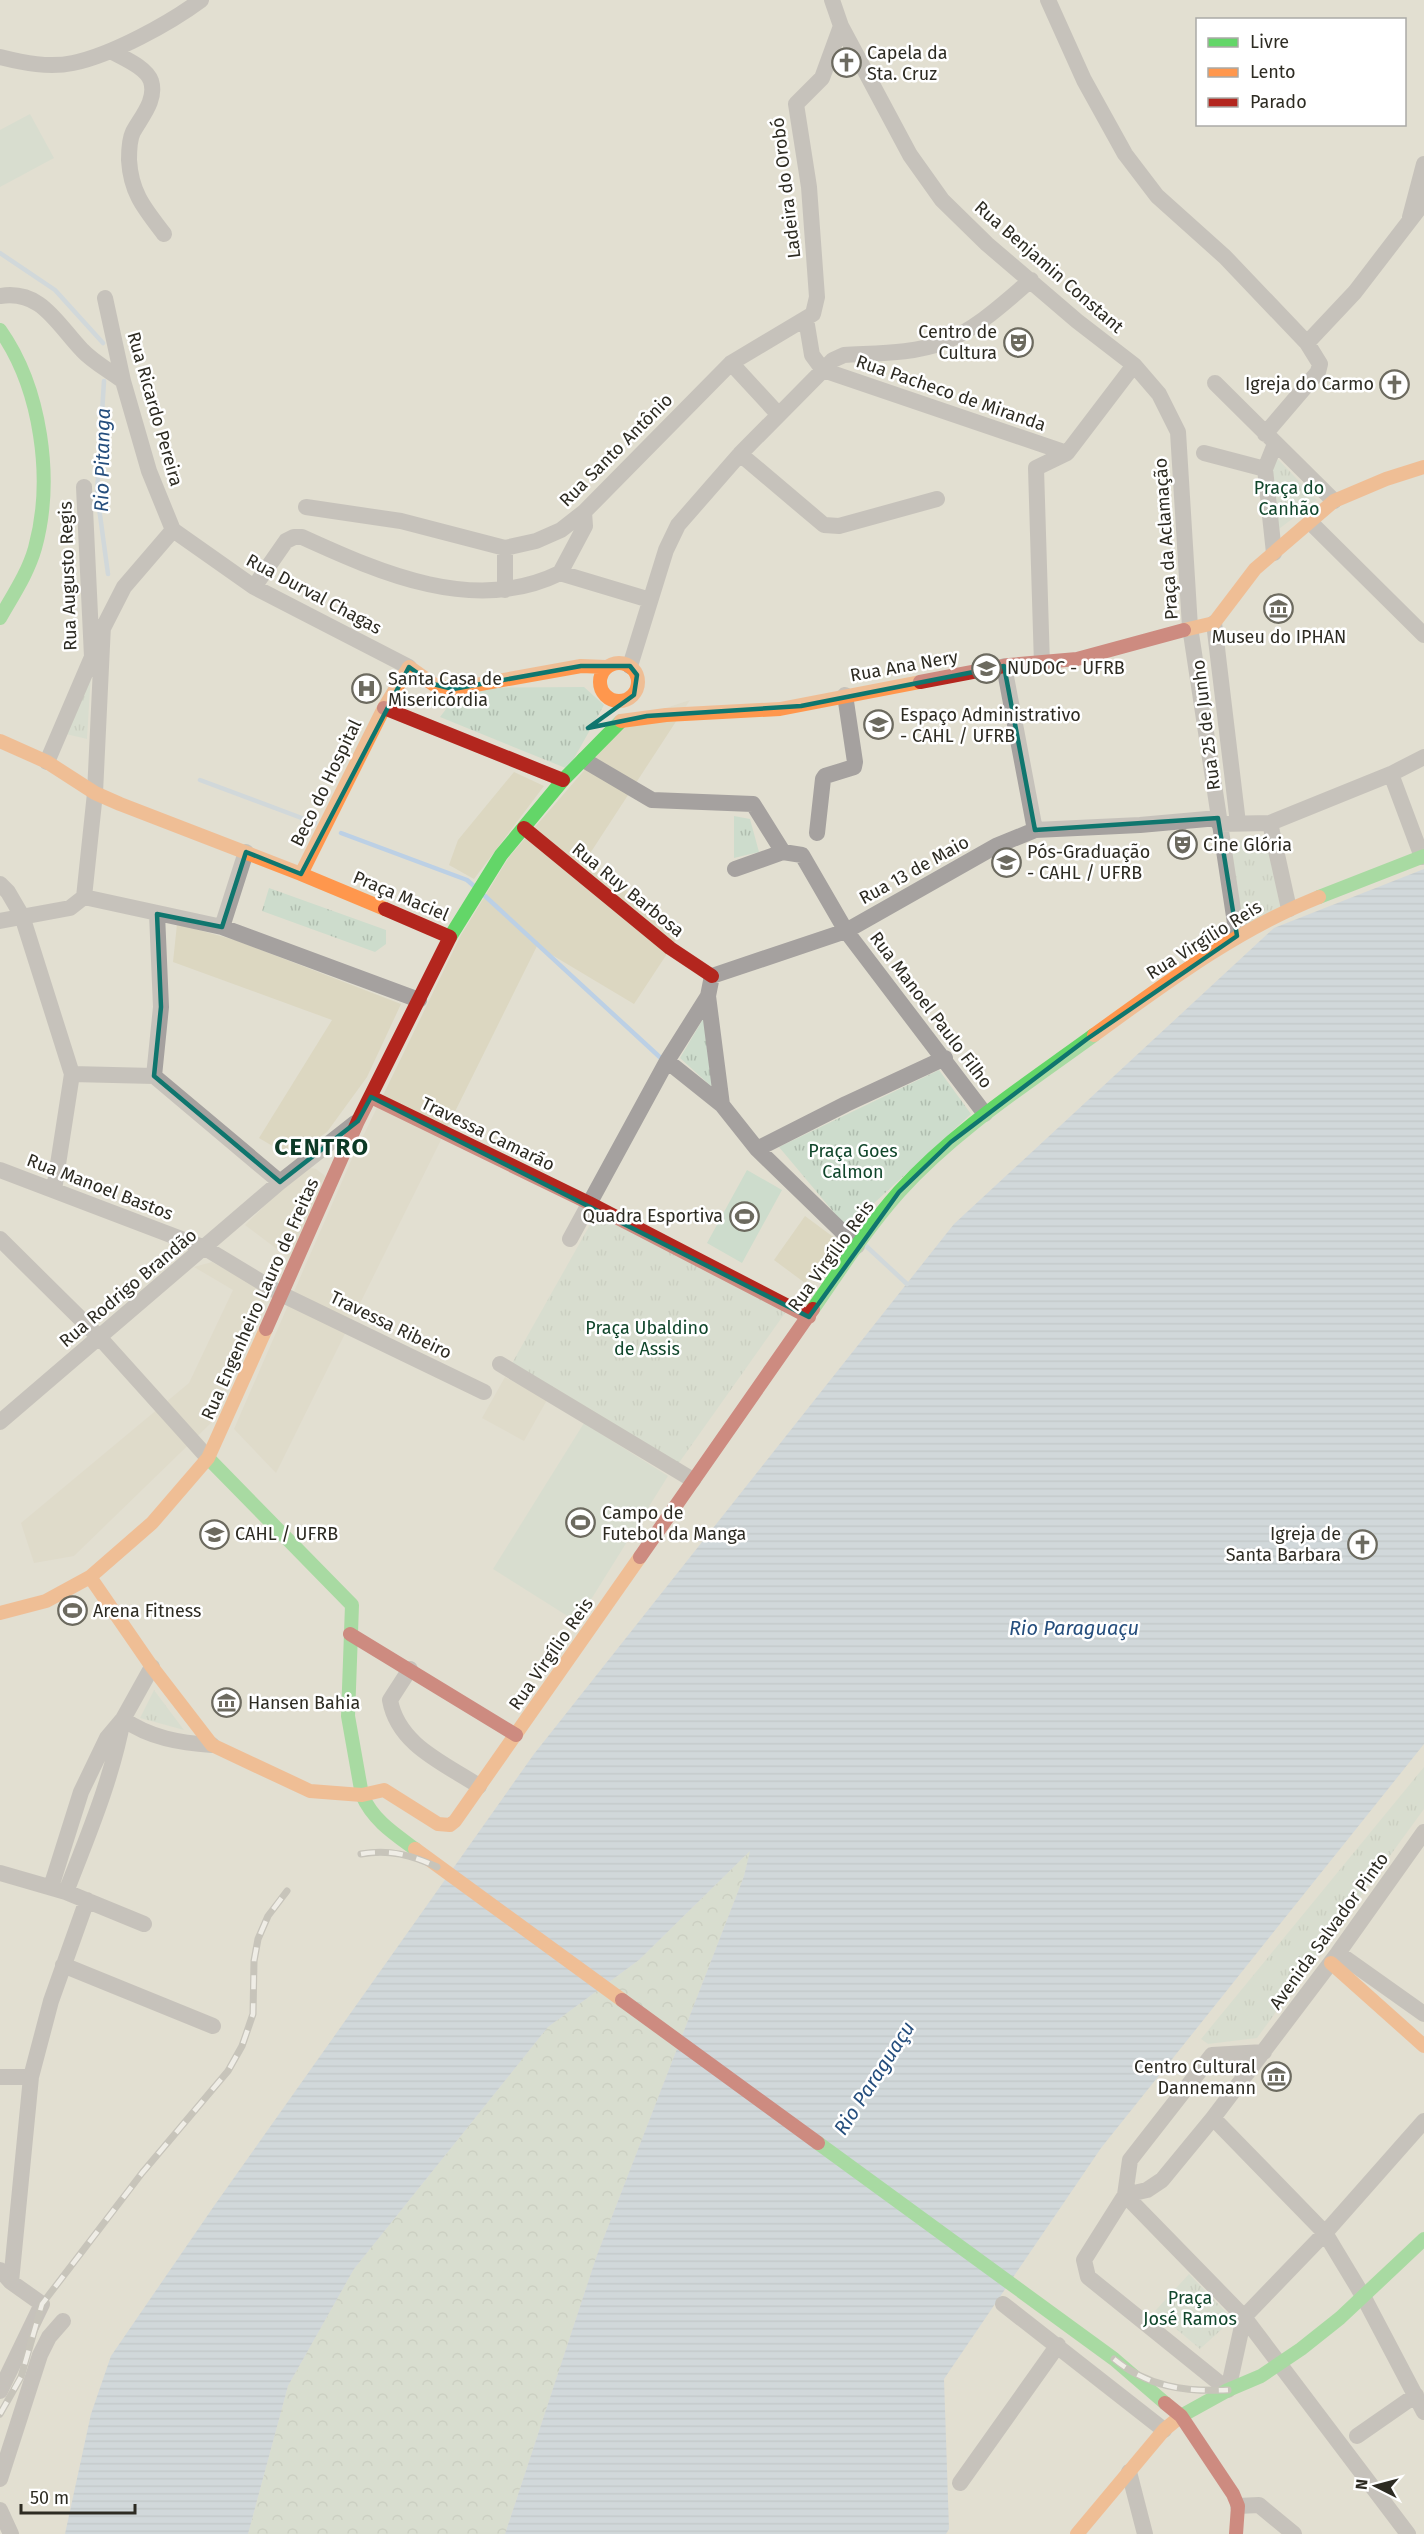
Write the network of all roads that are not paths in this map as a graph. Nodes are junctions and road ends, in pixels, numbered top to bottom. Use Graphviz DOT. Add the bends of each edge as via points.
graph roads {
  1 [pos="201,0"];
  2 [pos="832,0"];
  3 [pos="1048,0"];
  4 [pos="841,26"];
  5 [pos="111,51"];
  6 [pos="0,57"];
  7 [pos="1424,164"];
  8 [pos="1424,202"];
  9 [pos="1408,223"];
  10 [pos="164,234"];
  11 [pos="1031,280"];
  12 [pos="0,296"];
  13 [pos="105,298"];
  14 [pos="806,319"];
  15 [pos="0,330"];
  16 [pos="1307,343"];
  17 [pos="731,363"];
  18 [pos="1134,365"];
  19 [pos="823,370"];
  20 [pos="123,381"];
  21 [pos="1215,383"];
  22 [pos="778,414"];
  23 [pos="1178,432"];
  24 [pos="1270,439"];
  25 [pos="1035,442"];
  26 [pos="1067,453"];
  27 [pos="1204,453"];
  28 [pos="740,454"];
  29 [pos="1424,467"];
  30 [pos="1036,468"];
  31 [pos="1265,469"];
  32 [pos="84,487"];
  33 [pos="937,499"];
  34 [pos="1334,501"];
  35 [pos="306,507"];
  36 [pos="584,512"];
  37 [pos="1311,523"];
  38 [pos="173,530"];
  39 [pos="505,548"];
  40 [pos="1274,553"];
  41 [pos="560,573"];
  42 [pos="254,587"];
  43 [pos="505,590"];
  44 [pos="650,600"];
  45 [pos="0,618"];
  46 [pos="1214,623"];
  47 [pos="103,625"];
  48 [pos="1190,627"];
  49 [pos="1424,635"];
  50 [pos="92,657"];
  51 [pos="1042,665"];
  52 [pos="630,666"];
  53 [pos="1004,666"];
  54 [pos="410,667"];
  55 [pos="606,667"];
  56 [pos="845,695"];
  57 [pos="615,702"];
  58 [pos="384,708"];
  59 [pos="621,721"];
  60 [pos="0,741"];
  61 [pos="1424,757"];
  62 [pos="584,760"];
  63 [pos="47,762"];
  64 [pos="1391,774"];
  65 [pos="564,780"];
  66 [pos="96,793"];
  67 [pos="1218,821"];
  68 [pos="1238,823"];
  69 [pos="1269,823"];
  70 [pos="524,828"];
  71 [pos="1035,830"];
  72 [pos="817,833"];
  73 [pos="246,852"];
  74 [pos="789,852"];
  75 [pos="1423,856"];
  76 [pos="735,869"];
  77 [pos="301,874"];
  78 [pos="4,888"];
  79 [pos="84,897"];
  80 [pos="1289,909"];
  81 [pos="158,914"];
  82 [pos="22,916"];
  83 [pos="0,921"];
  84 [pos="222,927"];
  85 [pos="846,931"];
  86 [pos="1237,936"];
  87 [pos="450,937"];
  88 [pos="712,976"];
  89 [pos="708,996"];
  90 [pos="419,1000"];
  91 [pos="945,1059"];
  92 [pos="667,1061"];
  93 [pos="72,1074"];
  94 [pos="154,1076"];
  95 [pos="371,1097"];
  96 [pos="722,1105"];
  97 [pos="985,1114"];
  98 [pos="358,1121"];
  99 [pos="757,1149"];
  100 [pos="0,1170"];
  101 [pos="280,1182"];
  102 [pos="54,1190"];
  103 [pos="589,1203"];
  104 [pos="0,1239"];
  105 [pos="570,1239"];
  106 [pos="857,1246"];
  107 [pos="205,1248"];
  108 [pos="281,1294"];
  109 [pos="809,1317"];
  110 [pos="100,1338"];
  111 [pos="500,1364"];
  112 [pos="484,1392"];
  113 [pos="0,1422"];
  114 [pos="208,1458"];
  115 [pos="693,1480"];
  116 [pos="90,1577"];
  117 [pos="0,1612"];
  118 [pos="350,1634"];
  119 [pos="152,1667"];
  120 [pos="410,1669"];
  121 [pos="123,1719"];
  122 [pos="516,1736"];
  123 [pos="212,1745"];
  124 [pos="479,1786"];
  125 [pos="81,1792"];
  126 [pos="362,1795"];
  127 [pos="102,1802"];
  128 [pos="1424,1832"];
  129 [pos="0,1873"];
  130 [pos="59,1890"];
  131 [pos="87,1900"];
  132 [pos="144,1924"];
  133 [pos="1335,1958"];
  134 [pos="63,1965"];
  135 [pos="1392,1992"];
  136 [pos="1380,2007"];
  137 [pos="1424,2014"];
  138 [pos="213,2026"];
  139 [pos="1424,2046"];
  140 [pos="1264,2052"];
  141 [pos="0,2077"];
  142 [pos="31,2077"];
  143 [pos="1213,2118"];
  144 [pos="1424,2121"];
  145 [pos="1125,2195"];
  146 [pos="1325,2233"];
  147 [pos="1424,2239"];
  148 [pos="6,2276"];
  149 [pos="1363,2296"];
  150 [pos="1004,2304"];
  151 [pos="1244,2317"];
  152 [pos="63,2320"];
  153 [pos="1058,2345"];
  154 [pos="1280,2363"];
  155 [pos="1227,2390"];
  156 [pos="0,2391"];
  157 [pos="1416,2395"];
  158 [pos="1424,2412"];
  159 [pos="1182,2416"];
  160 [pos="1164,2430"];
  161 [pos="1357,2436"];
  162 [pos="1129,2472"];
  163 [pos="0,2479"];
  164 [pos="960,2483"];
  165 [pos="1238,2506"];
  166 [pos="0,2510"];
  167 [pos="11,2534"];
  168 [pos="1077,2534"];
  169 [pos="1146,2534"];
  170 [pos="1236,2534"];
  171 [pos="1294,2534"];
  172 [pos="1408,2534"];
  1 -- 5 [label="street"];
  2 -- 4 [label="street, Rua Benjamin Constant"];
  3 -- 16 [label="street" via="1084,80 1125,154 1157,196 1225,257"];
  4 -- 11 [label="street, Rua Benjamin Constant" via="910,155 942,200"];
  4 -- 14 [label="street, Ladeira do Orobó" via="822,78 796,104 809,187 817,297 813,314"];
  5 -- 6 [label="street" via="73,63 36,65"];
  5 -- 10 [label="street" via="147,73 152,83 146,110 131,134 130,173 135,193"];
  7 -- 9 [label="street"];
  8 -- 9 [label="street"];
  9 -- 16 [label="street" via="1355,292"];
  11 -- 18 [label="street, Rua Benjamin Constant"];
  11 -- 19 [label="street" via="979,322 948,341 913,350 844,355"];
  12 -- 20 [label="street" via="27,296 46,310 83,352"];
  13 -- 20 [label="street, Rua Ricardo Pereira"];
  14 -- 17 [label="street, Rua Santo Antônio"];
  14 -- 19 [label="street" via="812,355"];
  15 -- 45 [label="street" via="13,348 30,391 38,432 41,484 35,548"];
  16 -- 24 [label="street" via="1320,364 1318,372"];
  17 -- 22 [label="street"];
  17 -- 36 [label="street, Rua Santo Antônio"];
  18 -- 23 [label="street, Rua Benjamin Constant" via="1159,394"];
  18 -- 26 [label="street"];
  19 -- 22 [label="street"];
  19 -- 25 [label="street, Rua Pacheco de Miranda"];
  20 -- 38 [label="street, Rua Ricardo Pereira" via="149,471"];
  21 -- 24 [label="street"];
  22 -- 28 [label="street"];
  23 -- 48 [label="street, Praça da Aclamação"];
  24 -- 31 [label="street"];
  24 -- 34 [label="street"];
  25 -- 26 [label="street, Rua Pacheco de Miranda"];
  25 -- 30 [label="street"];
  26 -- 30 [label="street"];
  27 -- 31 [label="street"];
  28 -- 33 [label="street" via="830,527"];
  28 -- 44 [label="street" via="678,525"];
  29 -- 34 [label="street"];
  30 -- 51 [label="street"];
  31 -- 40 [label="street"];
  32 -- 50 [label="street, Rua Augusto Regis"];
  34 -- 37 [label="street"];
  35 -- 39 [label="street, Rua Santo Antônio" via="401,521"];
  36 -- 39 [label="street, Rua Santo Antônio" via="561,530"];
  36 -- 41 [label="street" via="585,526"];
  37 -- 40 [label="street"];
  37 -- 49 [label="street"];
  38 -- 42 [label="street, Rua Durval Chagas"];
  38 -- 47 [label="street" via="124,587"];
  39 -- 43 [label="street"];
  40 -- 46 [label="street" via="1255,569"];
  41 -- 43 [label="street" via="538,584"];
  41 -- 44 [label="street"];
  42 -- 43 [label="street" via="286,541 302,537 370,568 411,580 448,588"];
  42 -- 54 [label="street, Rua Durval Chagas"];
  44 -- 52 [label="street"];
  46 -- 48 [label="street, Praça da Aclamação"];
  46 -- 68 [label="street, Rua 25 de Junho"];
  47 -- 50 [label="street"];
  47 -- 66 [label="street"];
  48 -- 51 [label="street, Rua Ana Nery" via="1078,659"];
  48 -- 67 [label="street, Rua 25 de Junho"];
  50 -- 63 [label="street, Rua Augusto Regis"];
  51 -- 53 [label="street, Rua Ana Nery"];
  52 -- 55 [label="street" via="614,663"];
  52 -- 57 [label="street" via="637,675 634,695"];
  53 -- 56 [label="street, Rua Ana Nery"];
  53 -- 71 [label="street"];
  54 -- 55 [label="street" via="433,684 453,689 581,666"];
  54 -- 58 [label="street, Beco do Hospital"];
  55 -- 57 [label="street" via="599,682 601,691"];
  56 -- 59 [label="street, Rua Ana Nery" via="751,712 647,716"];
  56 -- 72 [label="street" via="854,767 823,779"];
  57 -- 59 [label="street"];
  58 -- 65 [label="street"];
  58 -- 77 [label="street, Beco do Hospital"];
  59 -- 62 [label="street"];
  60 -- 63 [label="street, Praça Maciel"];
  61 -- 64 [label="street"];
  62 -- 65 [label="street"];
  62 -- 74 [label="street, Rua Manoel Paulo Filho" via="652,800 749,802"];
  63 -- 66 [label="street, Praça Maciel"];
  64 -- 69 [label="street"];
  64 -- 75 [label="street"];
  65 -- 70 [label="street"];
  66 -- 73 [label="street, Praça Maciel"];
  66 -- 79 [label="street"];
  67 -- 68 [label="street, Rua 13 de Maio"];
  67 -- 71 [label="street, Rua 13 de Maio"];
  67 -- 86 [label="street, Rua 25 de Junho"];
  68 -- 69 [label="street, Rua 13 de Maio"];
  69 -- 80 [label="street"];
  70 -- 87 [label="street" via="501,855"];
  70 -- 88 [label="street, Rua Ruy Barbosa" via="670,948"];
  71 -- 85 [label="street, Rua 13 de Maio" via="996,846"];
  73 -- 77 [label="street, Praça Maciel"];
  73 -- 84 [label="street"];
  74 -- 76 [label="street"];
  74 -- 85 [label="street, Rua Manoel Paulo Filho" via="802,855"];
  75 -- 80 [label="street, Rua Virgílio Reis"];
  77 -- 87 [label="street, Praça Maciel"];
  78 -- 82 [label="street"];
  79 -- 81 [label="street"];
  79 -- 82 [label="street" via="70,908"];
  80 -- 86 [label="street, Rua Virgílio Reis"];
  81 -- 84 [label="street"];
  81 -- 94 [label="street" via="161,1007"];
  82 -- 83 [label="street"];
  82 -- 93 [label="street"];
  84 -- 90 [label="street"];
  85 -- 88 [label="street, Rua 13 de Maio"];
  85 -- 91 [label="street, Rua Manoel Paulo Filho"];
  86 -- 97 [label="street, Rua Virgílio Reis"];
  87 -- 90 [label="street, Praça Maciel"];
  88 -- 89 [label="street"];
  89 -- 92 [label="street"];
  89 -- 96 [label="street"];
  90 -- 95 [label="street, Praça Maciel"];
  91 -- 97 [label="street, Rua Manoel Paulo Filho"];
  91 -- 99 [label="street"];
  92 -- 96 [label="street"];
  92 -- 103 [label="street"];
  93 -- 94 [label="street"];
  93 -- 102 [label="street"];
  94 -- 101 [label="street"];
  95 -- 98 [label="street, Rua Engenheiro Lauro de Freitas"];
  95 -- 103 [label="street, Travessa Camarão"];
  96 -- 99 [label="street"];
  97 -- 106 [label="street, Rua Virgílio Reis" via="899,1192"];
  98 -- 101 [label="street, Rua Rodrigo Brandão"];
  98 -- 108 [label="street, Rua Engenheiro Lauro de Freitas"];
  99 -- 106 [label="street"];
  100 -- 102 [label="street, Rua Manoel Bastos"];
  101 -- 107 [label="street, Rua Rodrigo Brandão"];
  102 -- 107 [label="street, Rua Manoel Bastos"];
  103 -- 105 [label="street"];
  103 -- 109 [label="street"];
  104 -- 110 [label="street"];
  106 -- 109 [label="street, Rua Virgílio Reis"];
  107 -- 108 [label="street, Rua Manoel Bastos"];
  107 -- 110 [label="street, Rua Rodrigo Brandão"];
  108 -- 112 [label="street, Travessa Ribeiro"];
  108 -- 114 [label="street, Rua Engenheiro Lauro de Freitas"];
  109 -- 115 [label="street, Rua Virgílio Reis"];
  110 -- 113 [label="street, Rua Rodrigo Brandão"];
  110 -- 114 [label="street"];
  111 -- 115 [label="street"];
  114 -- 116 [label="street, Rua Engenheiro Lauro de Freitas" via="152,1523"];
  114 -- 118 [label="street" via="352,1605"];
  115 -- 122 [label="street, Rua Virgílio Reis"];
  116 -- 117 [label="street, Rua Engenheiro Lauro de Freitas" via="46,1601"];
  116 -- 119 [label="street"];
  118 -- 120 [label="street"];
  118 -- 126 [label="street" via="348,1716"];
  119 -- 121 [label="street"];
  119 -- 123 [label="street"];
  120 -- 122 [label="street"];
  120 -- 124 [label="street" via="390,1700 397,1725 416,1746"];
  121 -- 123 [label="street" via="139,1730 180,1743"];
  121 -- 125 [label="street" via="107,1738"];
  121 -- 127 [label="street"];
  122 -- 124 [label="street, Rua Virgílio Reis"];
  123 -- 126 [label="street" via="310,1791"];
  124 -- 126 [label="street, Rua Virgílio Reis" via="450,1825 438,1824 388,1791"];
  125 -- 127 [label="street"];
  125 -- 130 [label="street"];
  126 -- 159 [label="street" via="382,1825 437,1867 1114,2360"];
  127 -- 130 [label="street"];
  128 -- 133 [label="street, Avenida Salvador Pinto"];
  129 -- 130 [label="street"];
  130 -- 131 [label="street"];
  131 -- 132 [label="street"];
  131 -- 134 [label="street"];
  133 -- 135 [label="street"];
  133 -- 136 [label="street"];
  133 -- 140 [label="street, Avenida Salvador Pinto"];
  134 -- 138 [label="street"];
  134 -- 142 [label="street"];
  135 -- 136 [label="street" via="1382,1997"];
  135 -- 137 [label="street"];
  136 -- 139 [label="street"];
  140 -- 143 [label="street, Avenida Salvador Pinto"];
  140 -- 145 [label="street" via="1212,2055 1131,2160"];
  141 -- 142 [label="street"];
  142 -- 148 [label="street"];
  143 -- 145 [label="street, Avenida Salvador Pinto" via="1162,2180 1147,2190"];
  143 -- 146 [label="street"];
  144 -- 146 [label="street"];
  145 -- 151 [label="street"];
  145 -- 155 [label="street" via="1084,2260 1088,2277"];
  146 -- 149 [label="street"];
  146 -- 151 [label="street"];
  147 -- 149 [label="street"];
  148 -- 156 [label="street" via="42,2304"];
  149 -- 154 [label="street"];
  149 -- 157 [label="street"];
  150 -- 153 [label="street"];
  151 -- 154 [label="street"];
  151 -- 155 [label="street"];
  152 -- 163 [label="street" via="40,2355"];
  153 -- 160 [label="street"];
  153 -- 164 [label="street"];
  154 -- 155 [label="street"];
  154 -- 172 [label="street"];
  155 -- 159 [label="street"];
  157 -- 158 [label="street"];
  157 -- 161 [label="street"];
  159 -- 160 [label="street"];
  159 -- 165 [label="street"];
  160 -- 162 [label="street"];
  162 -- 168 [label="street"];
  162 -- 169 [label="street"];
  165 -- 170 [label="street"];
  165 -- 171 [label="street" via="1259,2505"];
  166 -- 167 [label="street"];
}
